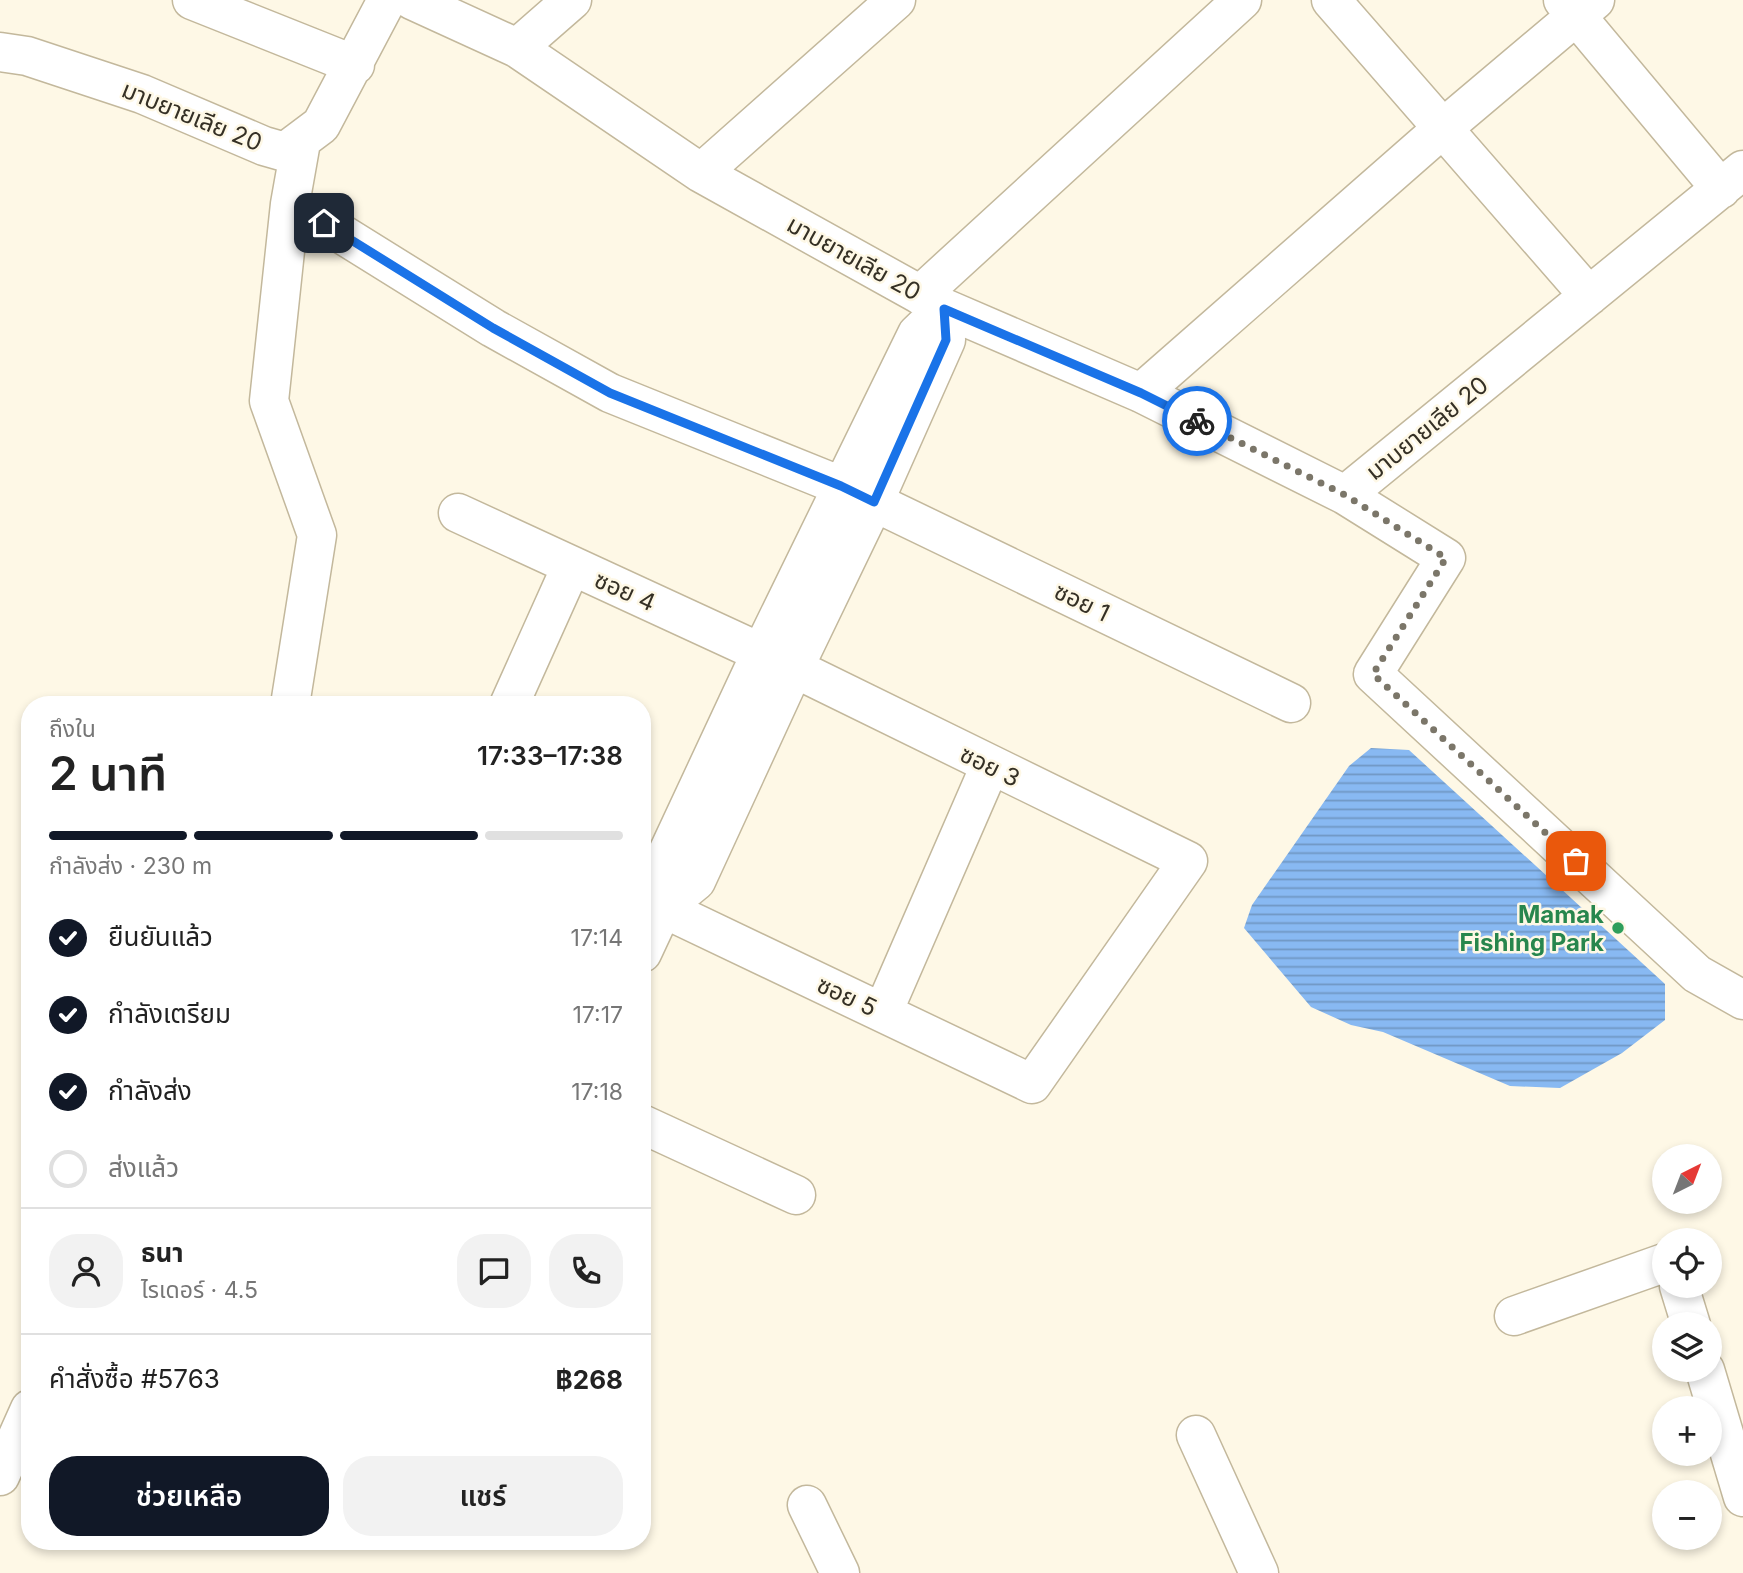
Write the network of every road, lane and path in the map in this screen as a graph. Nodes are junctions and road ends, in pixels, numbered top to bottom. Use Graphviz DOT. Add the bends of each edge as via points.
graph roads {
  1 [pos="191,0"];
  2 [pos="387,0"];
  3 [pos="412,0"];
  4 [pos="572,0"];
  5 [pos="896,0"];
  6 [pos="1242,0"];
  7 [pos="1331,0"];
  8 [pos="1578,5"];
  9 [pos="517,48"];
  10 [pos="0,52"];
  11 [pos="355,65"];
  12 [pos="1442,129"];
  13 [pos="301,142"];
  14 [pos="701,173"];
  15 [pos="1732,179"];
  16 [pos="324,223"];
  17 [pos="1589,296"];
  18 [pos="932,302"];
  19 [pos="1141,393"];
  20 [pos="858,494"];
  21 [pos="1345,495"];
  22 [pos="458,513"];
  23 [pos="571,567"];
  24 [pos="777,660"];
  25 [pos="291,696"];
  26 [pos="513,696"];
  27 [pos="1291,703"];
  28 [pos="990,766"];
  29 [pos="653,903"];
  30 [pos="1743,1000"];
  31 [pos="883,1012"];
  32 [pos="1032,1084"];
  33 [pos="651,1128"];
  34 [pos="796,1195"];
  35 [pos="1652,1267"];
  36 [pos="1514,1316"];
  37 [pos="1708,1382"];
  38 [pos="21,1429"];
  39 [pos="1196,1435"];
  40 [pos="0,1476"];
  41 [pos="1743,1497"];
  42 [pos="807,1505"];
  43 [pos="840,1573"];
  44 [pos="1259,1573"];
  1 -- 11 [label="street"];
  2 -- 11 [label="street, มาบยายเลีย 20"];
  3 -- 9 [label="street, มาบยายเลีย 20"];
  4 -- 9 [label="street"];
  5 -- 14 [label="street"];
  6 -- 18 [label="street"];
  7 -- 12 [label="street"];
  8 -- 12 [label="street"];
  8 -- 15 [label="street"];
  9 -- 14 [label="street, มาบยายเลีย 20"];
  10 -- 13 [label="street, มาบยายเลีย 20" via="27,56 142,94 264,146 285,152"];
  11 -- 13 [label="street, มาบยายเลีย 20" via="321,125"];
  12 -- 17 [label="street"];
  12 -- 19 [label="street"];
  13 -- 25 [label="street" via="269,401 317,535"];
  14 -- 18 [label="street, มาบยายเลีย 20"];
  15 -- 17 [label="street, มาบยายเลีย 20"];
  16 -- 20 [label="street, ซอย 1" via="493,328 610,393"];
  17 -- 21 [label="street, มาบยายเลีย 20"];
  18 -- 19 [label="street, มาบยายเลีย 20"];
  18 -- 20 [label="street" via="946,340"];
  19 -- 21 [label="street, มาบยายเลีย 20"];
  20 -- 24 [label="street"];
  20 -- 27 [label="street, ซอย 1"];
  21 -- 30 [label="street" via="1446,558 1373,674 1697,974"];
  22 -- 23 [label="street, ซอย 4"];
  23 -- 24 [label="street, ซอย 4"];
  23 -- 26 [label="street"];
  24 -- 28 [label="street, ซอย 3"];
  24 -- 29 [label="street" via="696,881"];
  28 -- 31 [label="street"];
  28 -- 32 [label="street, ซอย 3" via="1188,861"];
  29 -- 31 [label="street, ซอย 5"];
  31 -- 32 [label="street, ซอย 5"];
  33 -- 34 [label="street"];
  35 -- 36 [label="street"];
  37 -- 41 [label="street"];
  38 -- 40 [label="street"];
  39 -- 44 [label="street"];
  42 -- 43 [label="street"];
}
